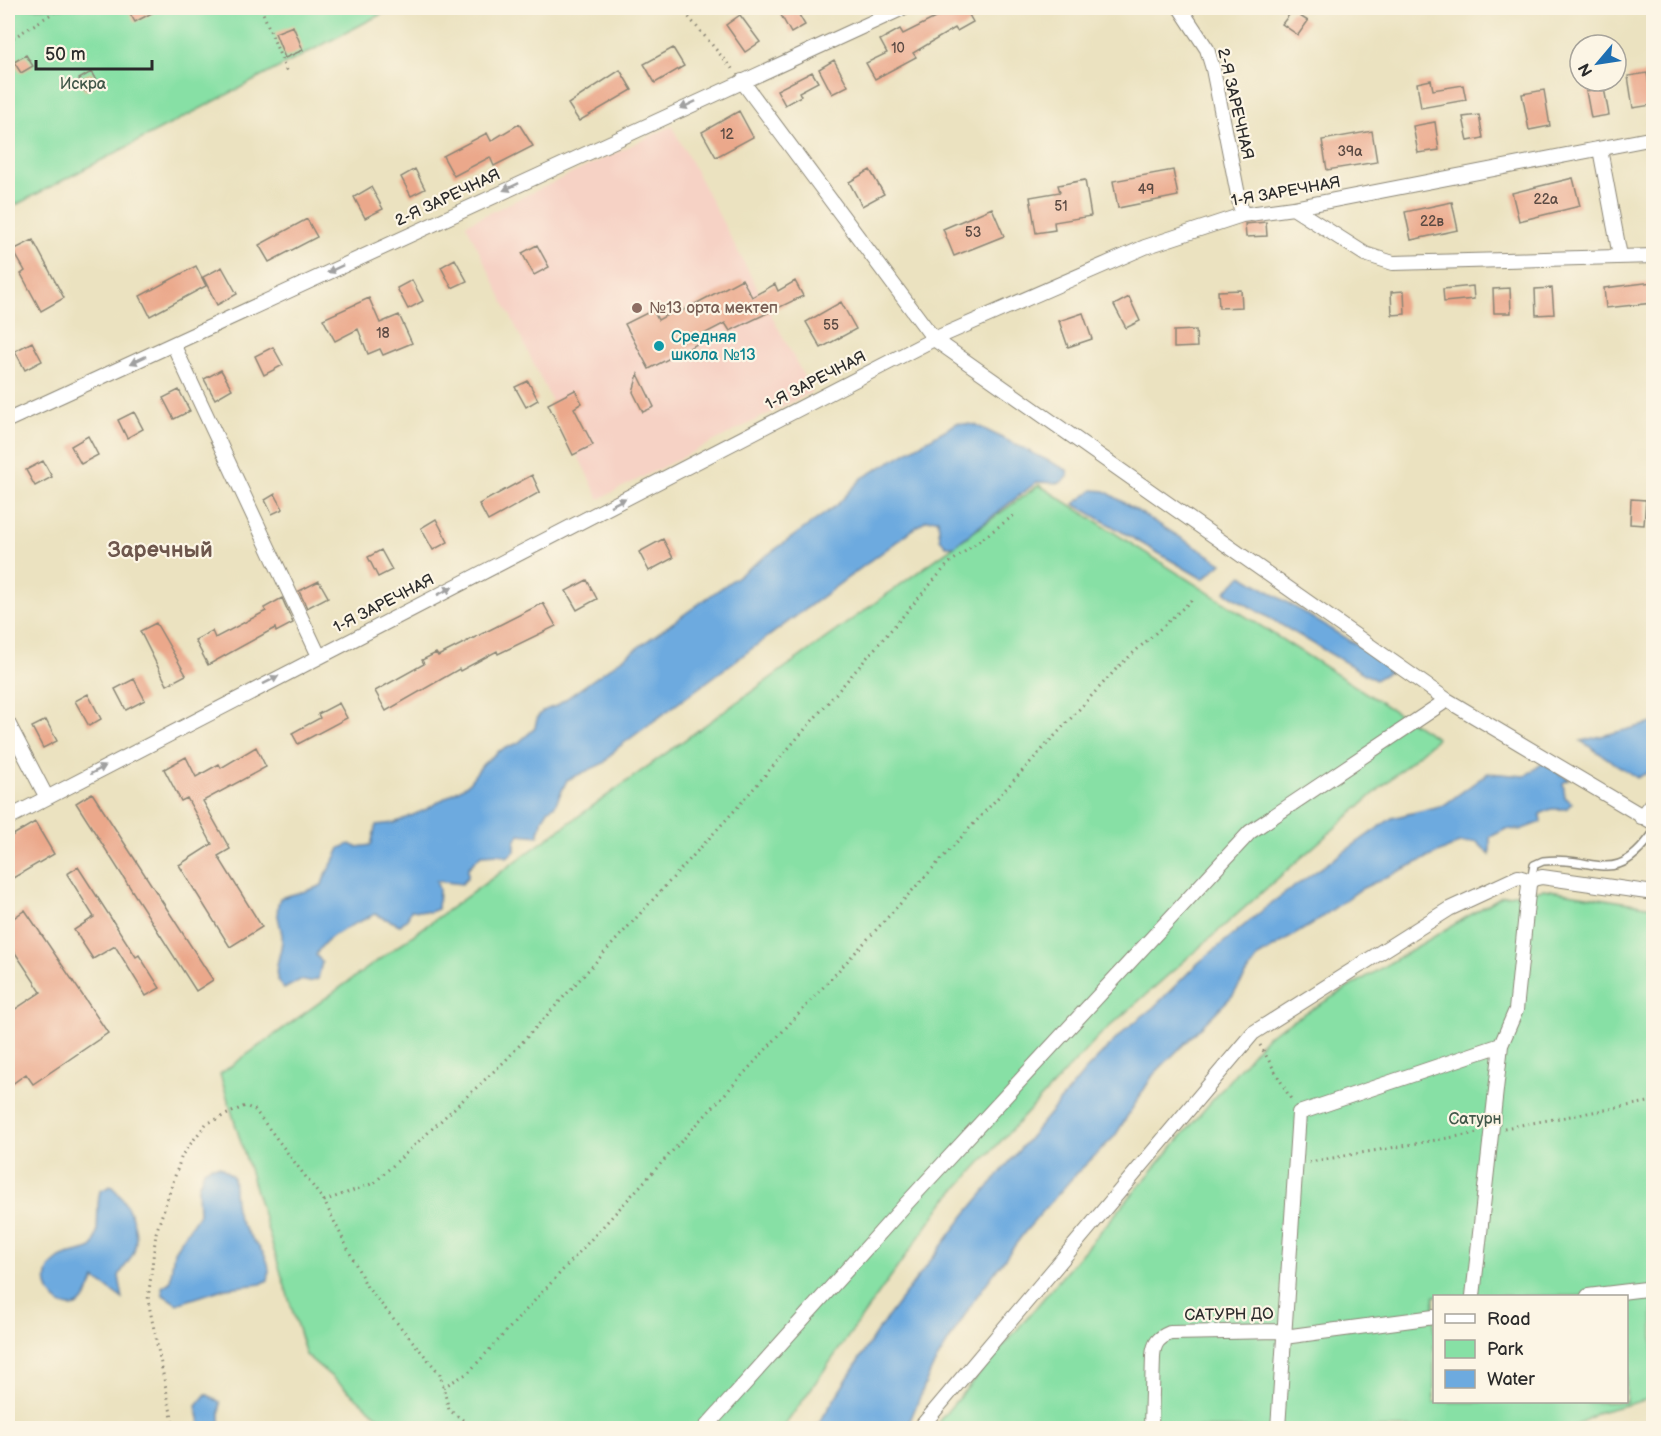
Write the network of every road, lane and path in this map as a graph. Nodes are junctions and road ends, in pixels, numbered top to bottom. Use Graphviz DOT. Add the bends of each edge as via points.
graph roads {
  1 [pos="61,8"];
  2 [pos="261,8"];
  3 [pos="681,8"];
  4 [pos="903,8"];
  5 [pos="1180,8"];
  6 [pos="1492,8"];
  7 [pos="1474,13"];
  8 [pos="8,26"];
  9 [pos="13,38"];
  10 [pos="8,41"];
  11 [pos="287,73"];
  12 [pos="741,81"];
  13 [pos="1653,138"];
  14 [pos="1599,149"];
  15 [pos="1293,208"];
  16 [pos="1242,215"];
  17 [pos="1620,256"];
  18 [pos="1653,256"];
  19 [pos="934,339"];
  20 [pos="173,344"];
  21 [pos="8,420"];
  22 [pos="1017,513"];
  23 [pos="1193,599"];
  24 [pos="319,656"];
  25 [pos="1447,700"];
  26 [pos="8,723"];
  27 [pos="46,796"];
  28 [pos="1653,800"];
  29 [pos="8,818"];
  30 [pos="1647,820"];
  31 [pos="1653,832"];
  32 [pos="1531,881"];
  33 [pos="1653,893"];
  34 [pos="1253,1033"];
  35 [pos="1501,1045"];
  36 [pos="1653,1101"];
  37 [pos="1299,1113"];
  38 [pos="1492,1130"];
  39 [pos="1296,1164"];
  40 [pos="324,1201"];
  41 [pos="1653,1288"];
  42 [pos="1473,1295"];
  43 [pos="1596,1295"];
  44 [pos="1433,1317"];
  45 [pos="1284,1334"];
  46 [pos="443,1387"];
  47 [pos="174,1428"];
  48 [pos="474,1428"];
  49 [pos="705,1428"];
  50 [pos="920,1428"];
  51 [pos="1150,1428"];
  52 [pos="1278,1428"];
  1 -- 9 [label="path"];
  2 -- 11 [label="path"];
  3 -- 12 [label="path"];
  4 -- 12 [label="street, 2-Я ЗАРЕЧНАЯ"];
  5 -- 16 [label="street, 2-Я ЗАРЕЧНАЯ" via="1207,49 1213,69"];
  6 -- 7 [label="path"];
  8 -- 9 [label="path"];
  9 -- 10 [label="path"];
  12 -- 19 [label="street"];
  12 -- 20 [label="street, 2-Я ЗАРЕЧНАЯ, one-way"];
  13 -- 14 [label="street, 1-Я ЗАРЕЧНАЯ"];
  14 -- 15 [label="street, 1-Я ЗАРЕЧНАЯ"];
  14 -- 17 [label="street"];
  15 -- 16 [label="street, 1-Я ЗАРЕЧНАЯ"];
  15 -- 17 [label="street" via="1384,262"];
  16 -- 19 [label="street, 1-Я ЗАРЕЧНАЯ" via="1145,247"];
  17 -- 18 [label="street"];
  24 -- 19 [label="street, 1-Я ЗАРЕЧНАЯ, one-way"];
  19 -- 25 [label="street"];
  20 -- 21 [label="street, 2-Я ЗАРЕЧНАЯ, one-way"];
  20 -- 24 [label="street"];
  22 -- 40 [label="path" via="948,564 735,810 506,1060 374,1183"];
  23 -- 46 [label="path" via="1103,683 468,1373"];
  27 -- 24 [label="street, 1-Я ЗАРЕЧНАЯ, one-way"];
  25 -- 30 [label="street"];
  25 -- 49 [label="street" via="1250,832"];
  26 -- 27 [label="street"];
  27 -- 29 [label="street, 1-Я ЗАРЕЧНАЯ"];
  28 -- 30 [label="street"];
  31 -- 32 [label="lane" via="1640,851 1621,864 1543,861 1534,865"];
  32 -- 33 [label="street" via="1542,877"];
  32 -- 34 [label="street" via="1518,877 1449,909"];
  32 -- 35 [label="street" via="1526,894 1516,1010"];
  34 -- 37 [label="path"];
  34 -- 50 [label="street"];
  35 -- 37 [label="street"];
  35 -- 38 [label="street"];
  36 -- 38 [label="path"];
  37 -- 39 [label="street"];
  38 -- 39 [label="path"];
  38 -- 42 [label="street"];
  39 -- 45 [label="street"];
  40 -- 46 [label="path" via="367,1287 440,1374"];
  40 -- 47 [label="path" via="255,1110 245,1106 206,1124 182,1155 156,1233 148,1300"];
  41 -- 43 [label="street"];
  44 -- 45 [label="street"];
  45 -- 51 [label="street, САТУРН ДО" via="1275,1329 1170,1333 1160,1337 1154,1345"];
  45 -- 52 [label="street"];
  46 -- 48 [label="path" via="449,1410"];
}
